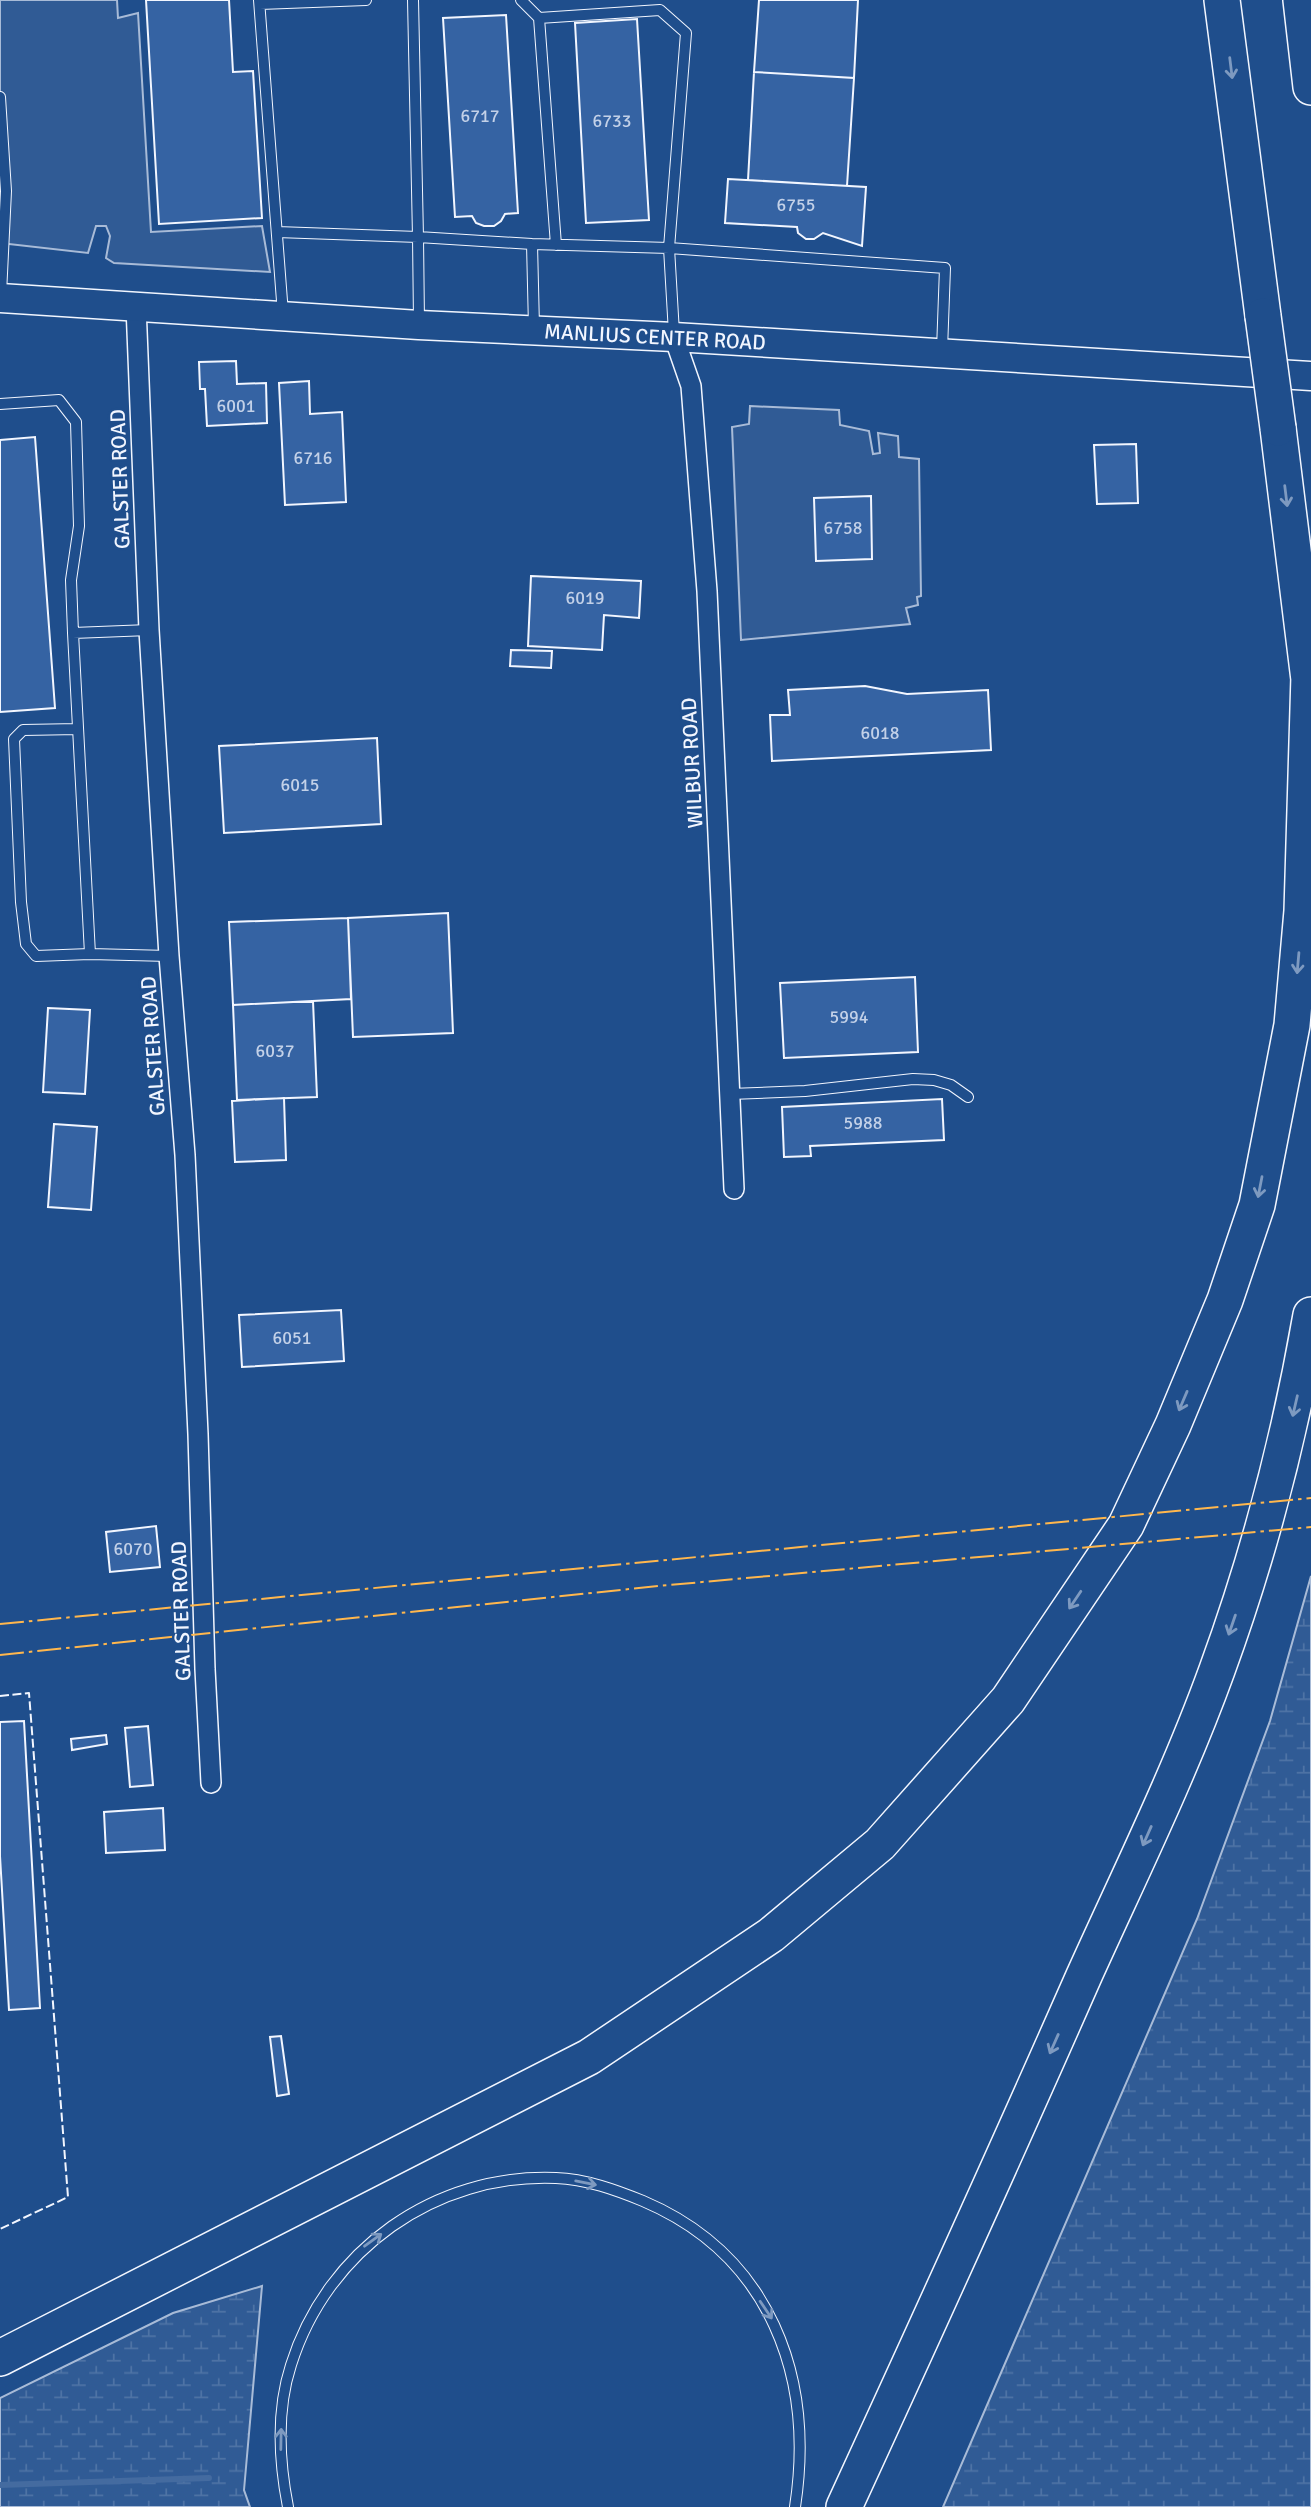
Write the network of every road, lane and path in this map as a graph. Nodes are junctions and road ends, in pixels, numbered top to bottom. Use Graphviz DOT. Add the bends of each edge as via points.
graph roads {
  1 [pos="366,0"];
  2 [pos="412,0"];
  3 [pos="521,0"];
  4 [pos="1222,0"];
  5 [pos="1301,0"];
  6 [pos="260,2"];
  7 [pos="539,18"];
  8 [pos="1311,87"];
  9 [pos="0,97"];
  10 [pos="277,232"];
  11 [pos="418,237"];
  12 [pos="532,244"];
  13 [pos="556,245"];
  14 [pos="669,248"];
  15 [pos="0,298"];
  16 [pos="136,306"];
  17 [pos="283,316"];
  18 [pos="419,325"];
  19 [pos="534,331"];
  20 [pos="674,337"];
  21 [pos="942,354"];
  22 [pos="1311,376"];
  23 [pos="0,404"];
  24 [pos="149,630"];
  25 [pos="73,633"];
  26 [pos="1310,685"];
  27 [pos="78,729"];
  28 [pos="90,954"];
  29 [pos="169,956"];
  30 [pos="730,1094"];
  31 [pos="968,1097"];
  32 [pos="734,1189"];
  33 [pos="1311,1315"];
  34 [pos="211,1783"];
  35 [pos="0,2358"];
  36 [pos="288,2507"];
  37 [pos="795,2507"];
  38 [pos="844,2507"];
  1 -- 6 [label="lane"];
  2 -- 11 [label="lane"];
  3 -- 7 [label="lane"];
  4 -- 26 [label="highway, one-way, bridge"];
  5 -- 8 [label="highway"];
  6 -- 10 [label="lane"];
  7 -- 13 [label="lane"];
  7 -- 14 [label="lane" via="660,10 686,33"];
  9 -- 15 [label="lane" via="6,191"];
  10 -- 11 [label="lane"];
  10 -- 17 [label="lane"];
  11 -- 12 [label="lane"];
  11 -- 18 [label="lane"];
  12 -- 13 [label="lane"];
  12 -- 19 [label="lane"];
  13 -- 14 [label="lane"];
  14 -- 20 [label="lane"];
  14 -- 21 [label="lane" via="945,268"];
  15 -- 16 [label="main road, MANLIUS CENTER ROAD"];
  16 -- 17 [label="main road, MANLIUS CENTER ROAD"];
  16 -- 24 [label="street, GALSTER ROAD"];
  17 -- 18 [label="main road, MANLIUS CENTER ROAD"];
  18 -- 19 [label="main road, MANLIUS CENTER ROAD"];
  19 -- 20 [label="main road, MANLIUS CENTER ROAD"];
  20 -- 21 [label="main road, MANLIUS CENTER ROAD"];
  20 -- 30 [label="street, WILBUR ROAD" via="691,386 707,591"];
  21 -- 22 [label="main road, MANLIUS CENTER ROAD"];
  23 -- 25 [label="lane" via="59,400 75,422 79,526 71,580"];
  24 -- 25 [label="lane"];
  24 -- 29 [label="street, GALSTER ROAD"];
  25 -- 27 [label="lane"];
  26 -- 35 [label="highway, one-way" via="1302,911 1292,1025 1257,1205 1225,1300 1126,1525 1008,1700 880,1844 771,1935 589,2057"];
  27 -- 28 [label="lane"];
  27 -- 28 [label="lane" via="23,730 14,739 21,902 26,944 36,956"];
  28 -- 29 [label="lane"];
  29 -- 34 [label="street, GALSTER ROAD" via="185,1155"];
  30 -- 31 [label="lane" via="914,1079 951,1085"];
  30 -- 32 [label="street, WILBUR ROAD"];
  33 -- 38 [label="highway, one-way" via="1284,1452 1216,1672 995,2177"];
  36 -- 37 [label="lane, one-way" via="280,2467 281,2419 290,2367 311,2316 344,2267 415,2210 442,2197 501,2182 557,2178 613,2189 662,2209 706,2237 740,2273 775,2323 793,2377 800,2469"];
}
